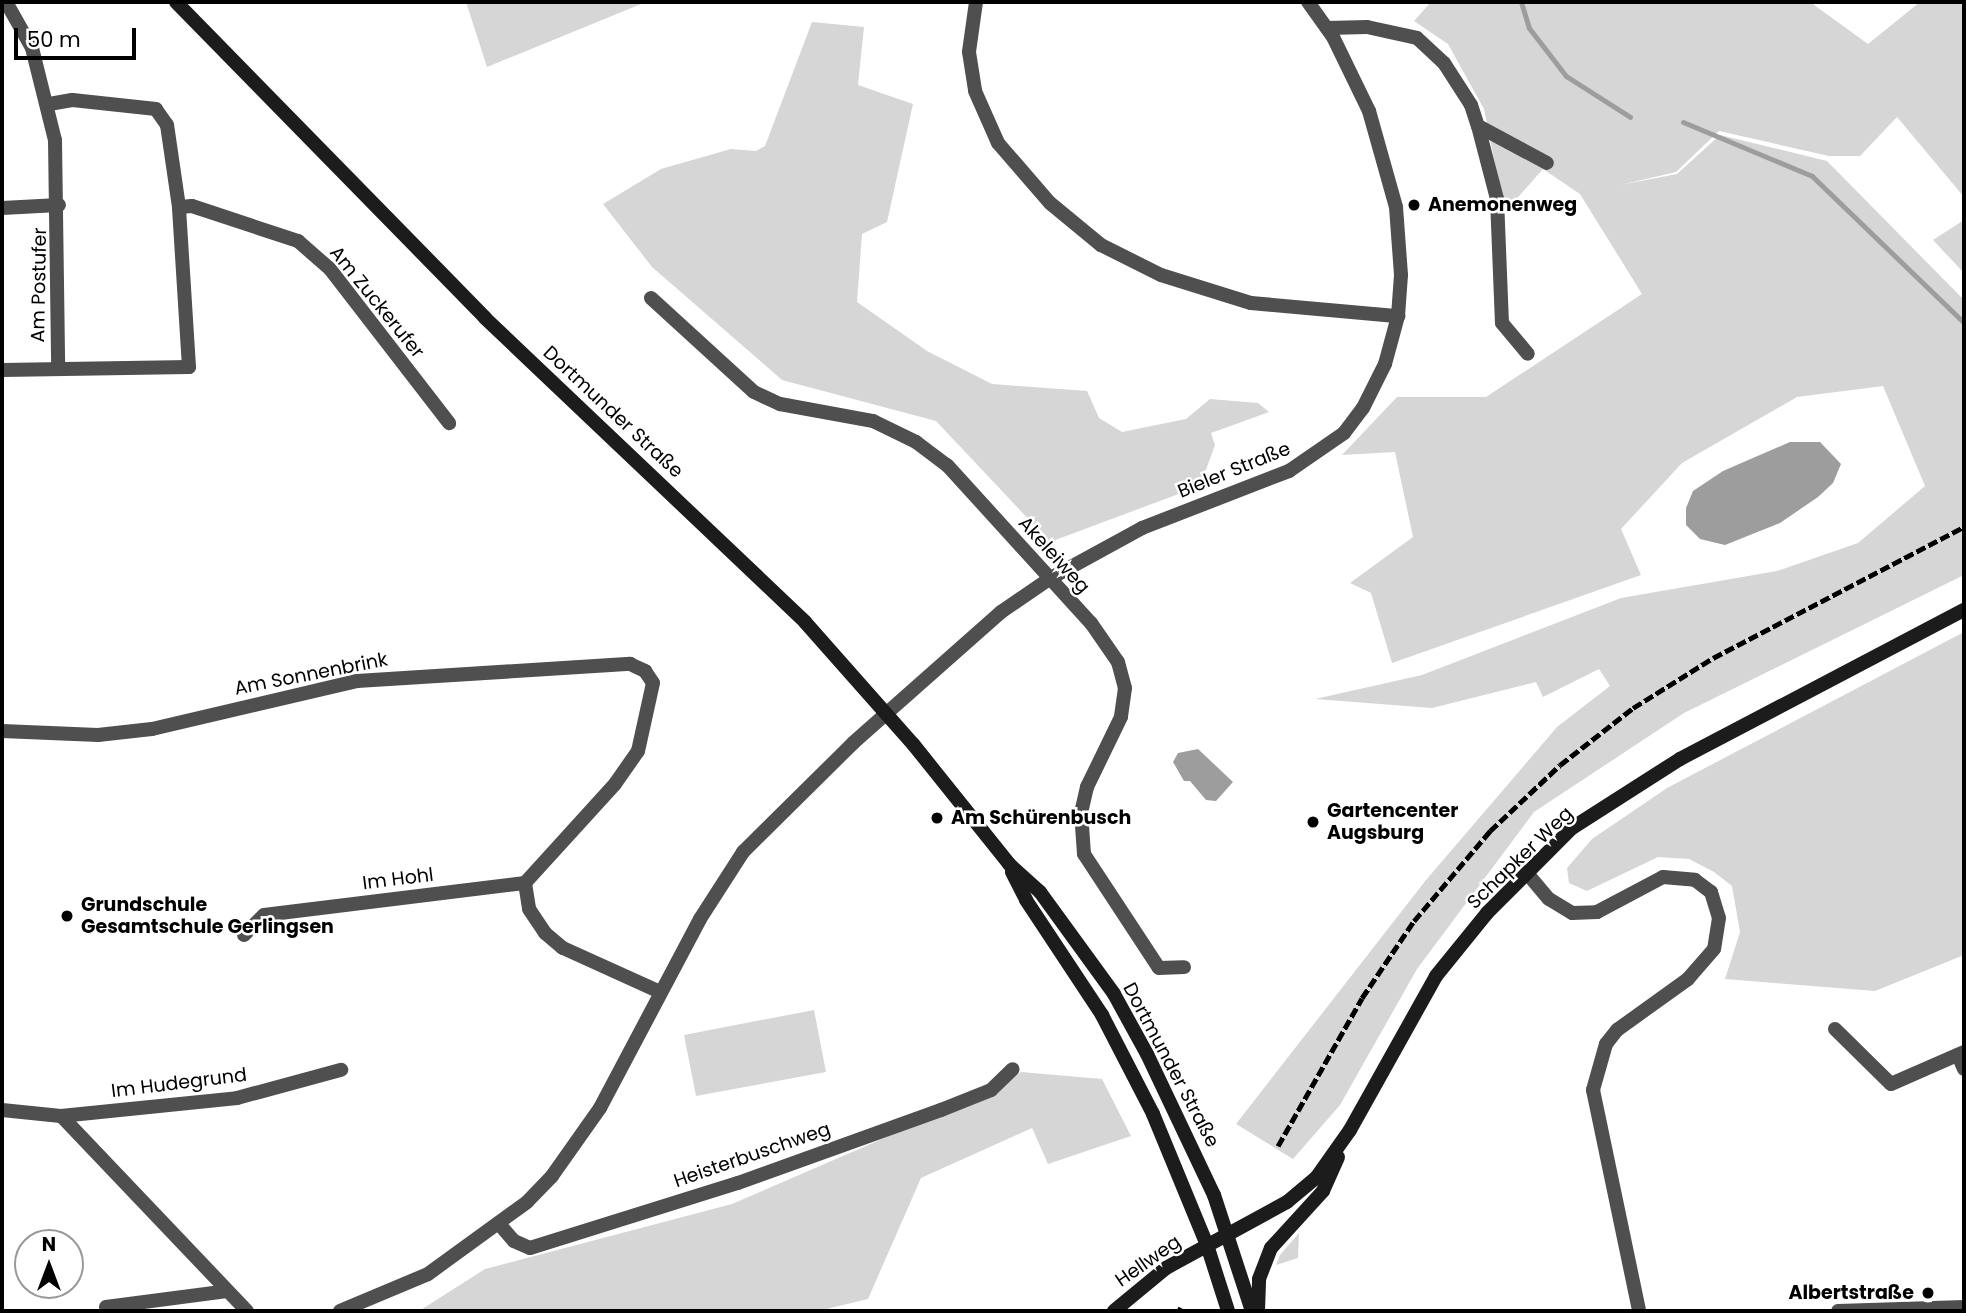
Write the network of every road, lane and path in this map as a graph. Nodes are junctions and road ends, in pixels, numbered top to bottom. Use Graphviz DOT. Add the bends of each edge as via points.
graph roads {
  1 [pos="6,2"];
  2 [pos="176,2"];
  3 [pos="975,2"];
  4 [pos="1308,2"];
  5 [pos="1327,28"];
  6 [pos="49,104"];
  7 [pos="1478,126"];
  8 [pos="1547,163"];
  9 [pos="59,205"];
  10 [pos="179,207"];
  11 [pos="2,208"];
  12 [pos="651,298"];
  13 [pos="1398,316"];
  14 [pos="1528,354"];
  15 [pos="58,366"];
  16 [pos="2,370"];
  17 [pos="449,423"];
  18 [pos="1049,579"];
  19 [pos="1964,610"];
  20 [pos="887,713"];
  21 [pos="2,732"];
  22 [pos="1009,864"];
  23 [pos="1526,872"];
  24 [pos="525,884"];
  25 [pos="244,935"];
  26 [pos="1184,967"];
  27 [pos="660,992"];
  28 [pos="1835,1029"];
  29 [pos="1961,1053"];
  30 [pos="1013,1069"];
  31 [pos="1964,1069"];
  32 [pos="341,1070"];
  33 [pos="2,1110"];
  34 [pos="61,1116"];
  35 [pos="1350,1130"];
  36 [pos="500,1225"];
  37 [pos="1228,1234"];
  38 [pos="1206,1245"];
  39 [pos="227,1291"];
  40 [pos="106,1307"];
  41 [pos="1964,1307"];
  42 [pos="247,1311"];
  43 [pos="340,1311"];
  44 [pos="1114,1311"];
  45 [pos="1228,1311"];
  46 [pos="1252,1311"];
  47 [pos="1258,1311"];
  48 [pos="1639,1311"];
  49 [pos="1838,1311"];
  1 -- 6 [label="street, Am Postufer" via="32,48"];
  2 -- 20 [label="main road, Dortmunder Straße" via="475,308 805,622"];
  3 -- 13 [label="street" via="970,52 975,91 998,143 1050,203 1101,244 1161,275 1251,303"];
  4 -- 5 [label="street, Bieler Straße"];
  5 -- 7 [label="street" via="1367,27 1417,38 1444,63"];
  5 -- 13 [label="street, Bieler Straße" via="1369,111 1388,173 1399,238"];
  6 -- 9 [label="street, Am Postufer"];
  6 -- 10 [label="street" via="72,100 156,109 167,125"];
  7 -- 8 [label="street"];
  7 -- 14 [label="street" via="1498,209 1502,323"];
  9 -- 11 [label="street, Am Postufer"];
  9 -- 15 [label="street, Am Postufer"];
  10 -- 15 [label="street, Am Postufer" via="189,367"];
  10 -- 17 [label="street, Am Zuckerufer" via="192,206 298,241 330,268"];
  12 -- 18 [label="street, Akeleiweg" via="754,392 780,404 873,421 916,442 947,465"];
  13 -- 18 [label="street, Bieler Straße" via="1371,396 1344,433 1317,454 1289,471 1142,528"];
  15 -- 16 [label="street, Am Postufer"];
  18 -- 20 [label="street, Bieler Straße" via="1001,612"];
  18 -- 26 [label="street, Akeleiweg" via="1118,662 1125,688 1121,718 1087,787 1080,836 1084,853 1159,968"];
  19 -- 23 [label="main road, Schapker Weg" via="1681,759 1572,828"];
  20 -- 22 [label="main road, Dortmunder Straße"];
  20 -- 27 [label="street" via="743,852"];
  21 -- 24 [label="street, Am Sonnenbrink" via="73,735 138,730 357,681 629,664 645,671 653,683 638,751 615,784"];
  22 -- 37 [label="main road, Dortmunder Straße" via="1040,892 1114,994 1197,1154"];
  22 -- 38 [label="main road, Dortmunder Straße" via="1026,900 1075,971 1129,1067"];
  23 -- 35 [label="main road, Schapker Weg" via="1436,976"];
  23 -- 48 [label="street" via="1549,899 1572,913 1597,912 1662,877 1695,880 1711,892 1719,918 1714,949 1688,979 1617,1030 1606,1044 1593,1090"];
  24 -- 25 [label="street, Im Hohl" via="264,915"];
  24 -- 27 [label="street" via="529,909 545,933 563,948"];
  27 -- 36 [label="street" via="600,1108 552,1176"];
  28 -- 29 [label="street" via="1891,1084"];
  29 -- 31 [label="street"];
  30 -- 36 [label="street, Heisterbuschweg" via="991,1090 941,1110 738,1182 530,1248 514,1241"];
  32 -- 34 [label="street, Im Hudegrund" via="237,1098"];
  33 -- 34 [label="street, Im Hudegrund"];
  34 -- 39 [label="street"];
  35 -- 37 [label="main road, Schapker Weg" via="1315,1178 1286,1202"];
  35 -- 47 [label="main road" via="1323,1191 1271,1248 1259,1279"];
  36 -- 43 [label="street" via="428,1274"];
  37 -- 38 [label="main road, Schapker Weg"];
  37 -- 46 [label="main road, Dortmunder Straße"];
  38 -- 44 [label="main road, Hellweg" via="1166,1268"];
  38 -- 45 [label="main road, Dortmunder Straße"];
  39 -- 40 [label="street"];
  39 -- 42 [label="street"];
  41 -- 49 [label="street"];
}
